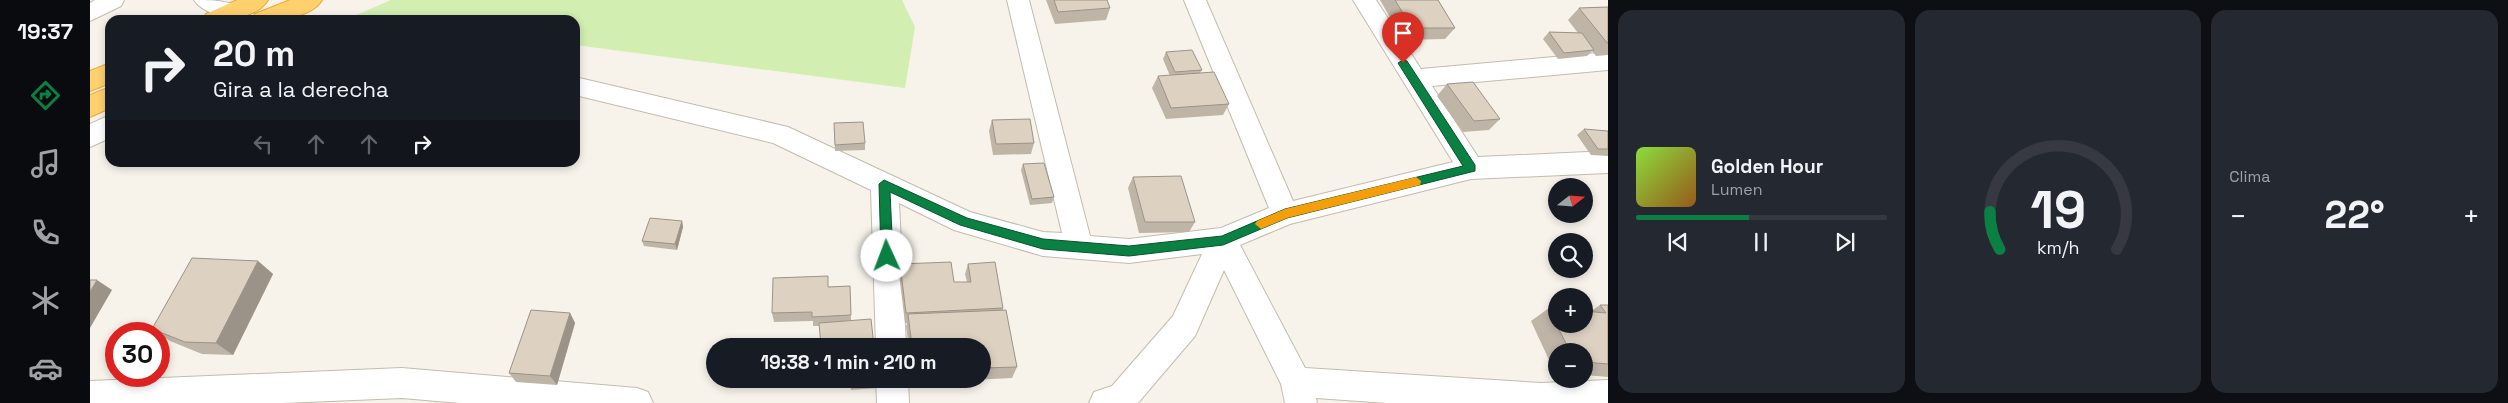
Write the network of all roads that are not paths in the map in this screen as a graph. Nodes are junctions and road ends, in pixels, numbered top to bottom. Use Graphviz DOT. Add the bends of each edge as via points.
graph roads {
  1 [pos="113,0"];
  2 [pos="205,0"];
  3 [pos="258,0"];
  4 [pos="311,0"];
  5 [pos="1018,0"];
  6 [pos="1195,0"];
  7 [pos="1364,0"];
  8 [pos="90,13"];
  9 [pos="223,15"];
  10 [pos="275,15"];
  11 [pos="1608,61"];
  12 [pos="105,74"];
  13 [pos="1413,79"];
  14 [pos="90,82"];
  15 [pos="580,87"];
  16 [pos="105,99"];
  17 [pos="90,107"];
  18 [pos="105,128"];
  19 [pos="90,137"];
  20 [pos="1608,162"];
  21 [pos="1471,168"];
  22 [pos="884,184"];
  23 [pos="1285,214"];
  24 [pos="1223,240"];
  25 [pos="1079,246"];
  26 [pos="891,338"];
  27 [pos="892,388"];
  28 [pos="1299,393"];
  29 [pos="1608,395"];
  30 [pos="90,396"];
  31 [pos="493,397"];
  32 [pos="1542,401"];
  33 [pos="637,403"];
  34 [pos="893,403"];
  35 [pos="1105,403"];
  1 -- 8 [label="street"];
  2 -- 9 [label="street"];
  3 -- 9 [label="highway"];
  4 -- 10 [label="highway"];
  5 -- 25 [label="street"];
  6 -- 23 [label="street"];
  7 -- 13 [label="street"];
  11 -- 13 [label="street"];
  12 -- 14 [label="highway"];
  13 -- 21 [label="street"];
  15 -- 22 [label="street" via="779,134"];
  16 -- 17 [label="highway"];
  18 -- 19 [label="street"];
  20 -- 21 [label="street"];
  21 -- 23 [label="street"];
  22 -- 25 [label="street" via="964,222 1043,244"];
  22 -- 26 [label="street"];
  23 -- 24 [label="street"];
  24 -- 25 [label="street" via="1129,251"];
  24 -- 28 [label="street"];
  24 -- 35 [label="street" via="1184,326 1122,398"];
  27 -- 34 [label="street"];
  28 -- 32 [label="street"];
  29 -- 32 [label="street"];
  30 -- 31 [label="street" via="402,383"];
  31 -- 33 [label="street"];
}
